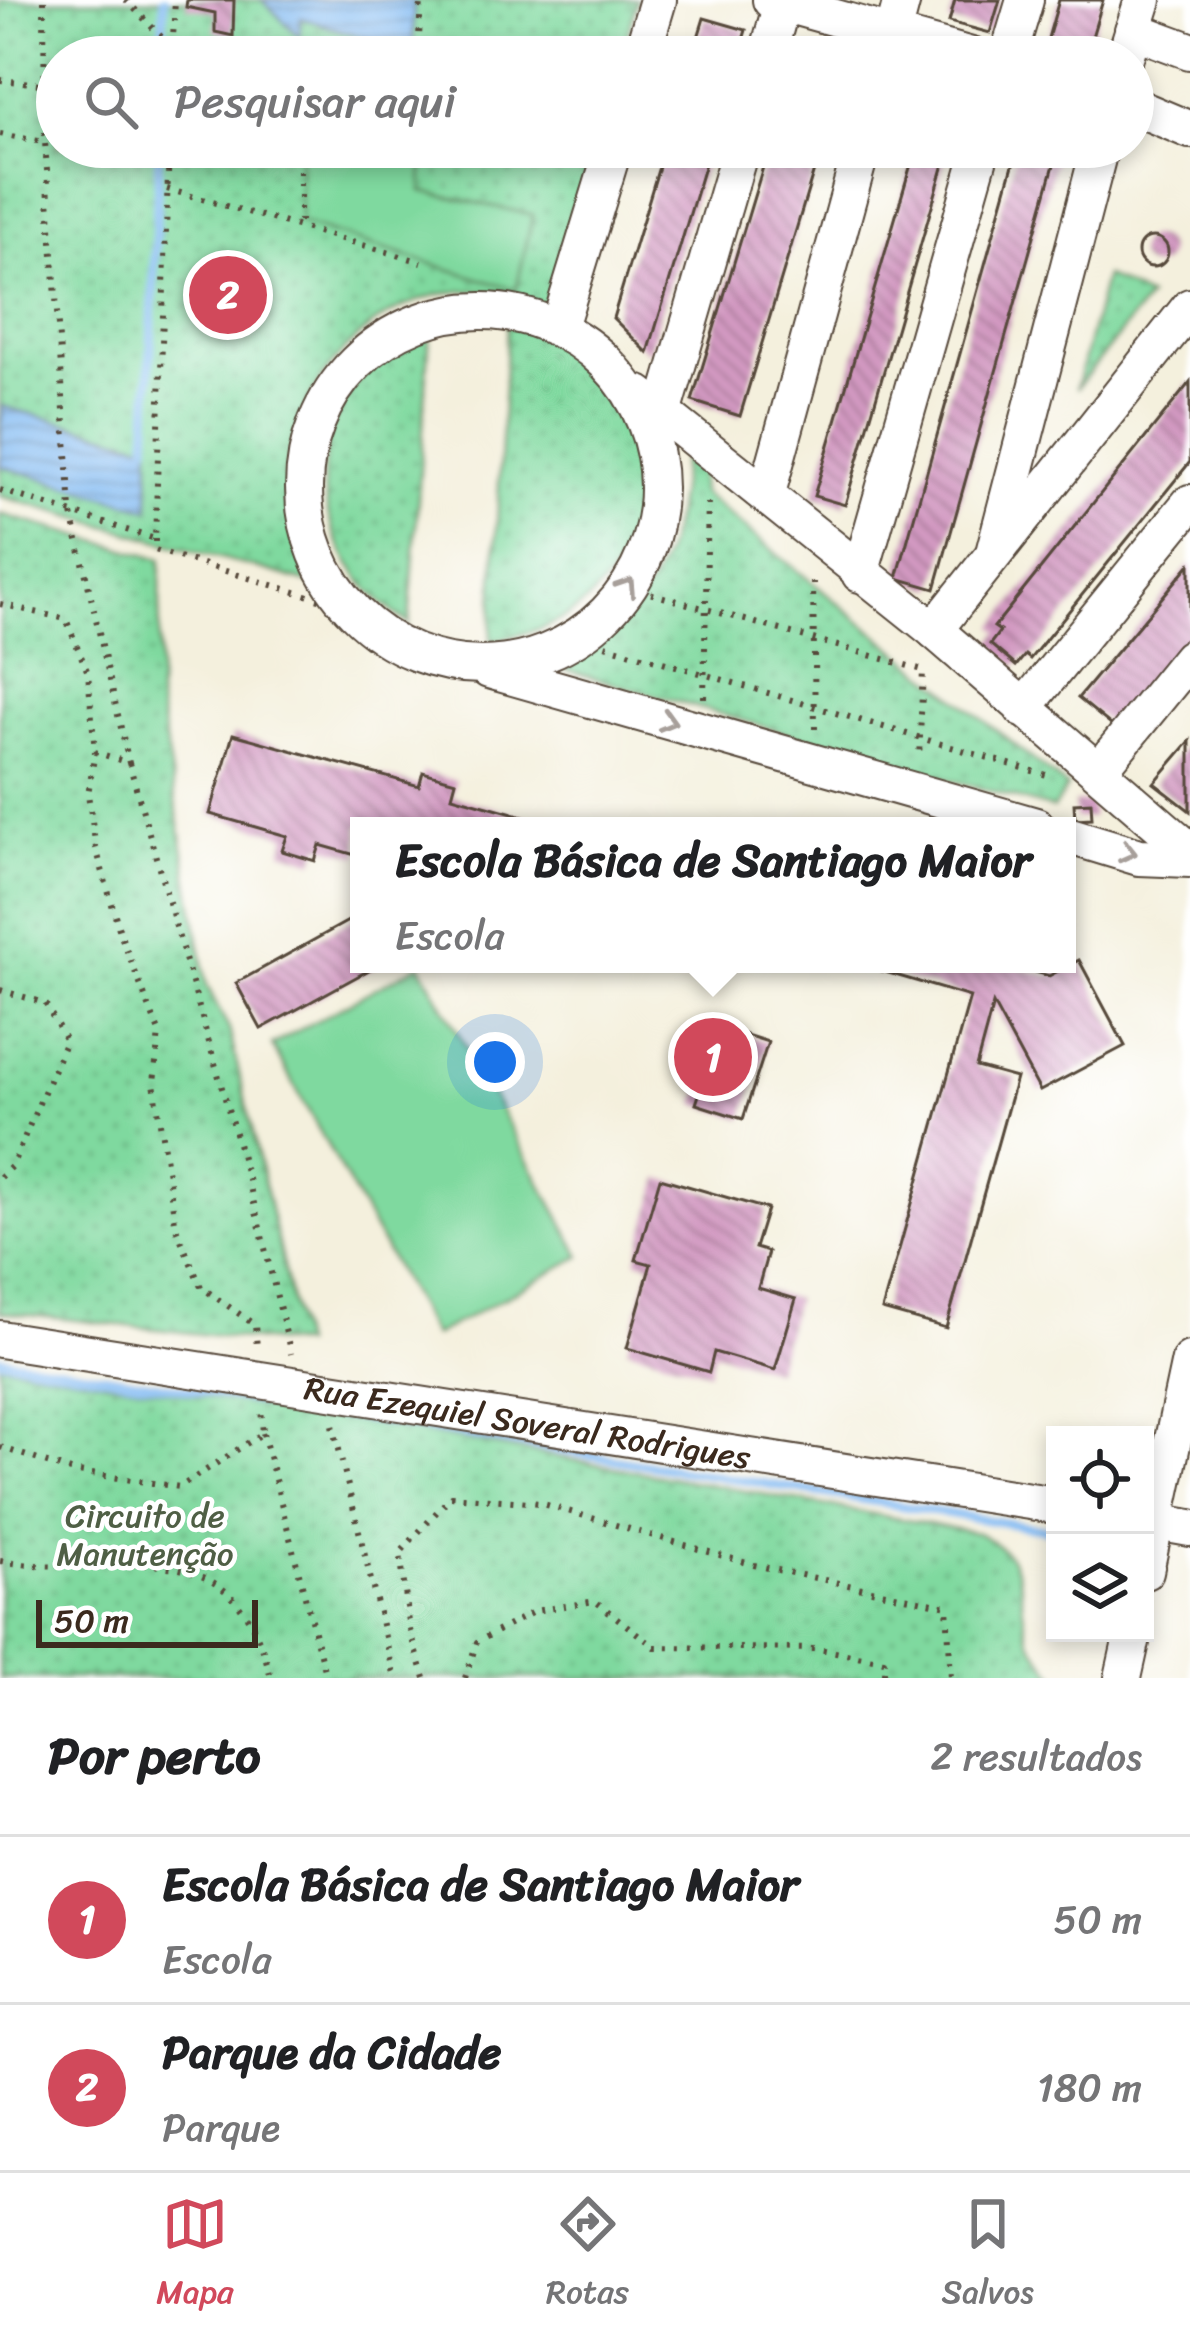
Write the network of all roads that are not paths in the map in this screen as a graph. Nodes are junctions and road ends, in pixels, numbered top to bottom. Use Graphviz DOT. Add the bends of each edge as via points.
graph roads {
  1 [pos="658,0"];
  2 [pos="1024,0"];
  3 [pos="779,1"];
  4 [pos="894,30"];
  5 [pos="647,36"];
  6 [pos="771,36"];
  7 [pos="1014,36"];
  8 [pos="1154,37"];
  9 [pos="1190,51"];
  10 [pos="1154,115"];
  11 [pos="1190,130"];
  12 [pos="608,168"];
  13 [pos="735,168"];
  14 [pos="856,168"];
  15 [pos="976,168"];
  16 [pos="1095,168"];
  17 [pos="1190,307"];
  18 [pos="559,327"];
  19 [pos="626,383"];
  20 [pos="663,414"];
  21 [pos="767,493"];
  22 [pos="1190,503"];
  23 [pos="995,549"];
  24 [pos="860,574"];
  25 [pos="934,630"];
  26 [pos="1190,658"];
  27 [pos="475,666"];
  28 [pos="1023,709"];
  29 [pos="1082,775"];
  30 [pos="1004,817"];
  31 [pos="1076,838"];
  32 [pos="1190,855"];
  33 [pos="0,1339"];
  34 [pos="1190,1360"];
  35 [pos="1046,1504"];
  36 [pos="1163,1524"];
  37 [pos="1130,1642"];
  38 [pos="1124,1678"];
  1 -- 5 [label="street"];
  2 -- 7 [label="street"];
  3 -- 4 [label="street"];
  3 -- 6 [label="street"];
  8 -- 9 [label="street"];
  10 -- 11 [label="street"];
  12 -- 18 [label="street"];
  13 -- 20 [label="street"];
  14 -- 21 [label="street"];
  15 -- 24 [label="street"];
  16 -- 23 [label="street"];
  17 -- 23 [label="street"];
  18 -- 19 [label="street"];
  18 -- 27 [label="street" via="507,311 467,310 387,337 350,367 322,406 306,450 311,544 333,587 404,648"];
  19 -- 20 [label="street"];
  27 -- 19 [label="street, one-way" via="531,659 586,631 628,587 650,545 660,489 652,434"];
  20 -- 21 [label="street"];
  21 -- 24 [label="street"];
  22 -- 28 [label="street"];
  23 -- 25 [label="street"];
  24 -- 25 [label="street"];
  25 -- 28 [label="street"];
  26 -- 29 [label="street"];
  27 -- 30 [label="street, one-way"];
  28 -- 29 [label="street"];
  29 -- 32 [label="street"];
  31 -- 32 [label="street, one-way" via="1139,857"];
  33 -- 35 [label="street, Rua Ezequiel Soveral Rodrigues" via="320,1399"];
  34 -- 36 [label="street"];
  37 -- 38 [label="street"];
}
